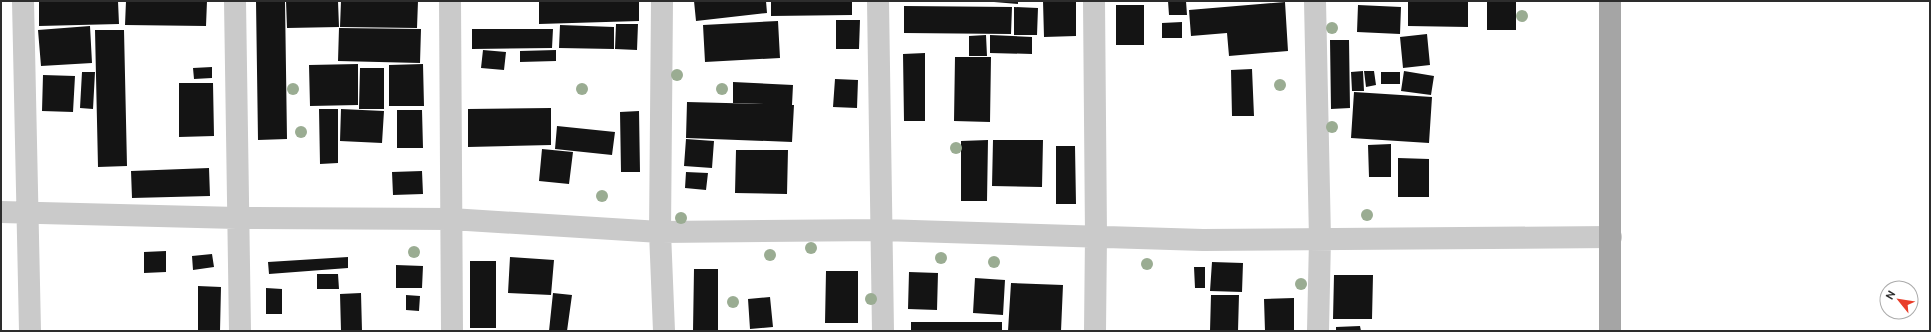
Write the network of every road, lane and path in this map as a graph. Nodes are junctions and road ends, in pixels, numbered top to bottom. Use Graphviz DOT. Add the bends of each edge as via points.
graph roads {
  1 [pos="23,1"];
  2 [pos="235,1"];
  3 [pos="450,1"];
  4 [pos="662,1"];
  5 [pos="878,1"];
  6 [pos="1094,1"];
  7 [pos="1314,1"];
  8 [pos="1610,1"];
  9 [pos="27,211"];
  10 [pos="1,212"];
  11 [pos="237,218"];
  12 [pos="452,219"];
  13 [pos="882,230"];
  14 [pos="660,232"];
  15 [pos="1096,236"];
  16 [pos="1611,237"];
  17 [pos="1320,239"];
  18 [pos="30,331"];
  19 [pos="240,331"];
  20 [pos="452,331"];
  21 [pos="664,331"];
  22 [pos="883,331"];
  23 [pos="1095,331"];
  24 [pos="1318,331"];
  25 [pos="1610,331"];
  1 -- 9 [label="street"];
  2 -- 11 [label="street"];
  3 -- 12 [label="street"];
  4 -- 14 [label="street"];
  5 -- 13 [label="street"];
  6 -- 15 [label="street"];
  7 -- 17 [label="street"];
  8 -- 16 [label="main road"];
  9 -- 10 [label="street"];
  9 -- 11 [label="street"];
  9 -- 18 [label="street"];
  11 -- 12 [label="street"];
  11 -- 19 [label="street"];
  12 -- 14 [label="street"];
  12 -- 20 [label="street"];
  13 -- 14 [label="street"];
  13 -- 15 [label="street"];
  13 -- 22 [label="street"];
  14 -- 21 [label="street"];
  15 -- 17 [label="street" via="1203,240"];
  15 -- 23 [label="street"];
  16 -- 17 [label="street"];
  16 -- 25 [label="main road"];
  17 -- 24 [label="street"];
}
